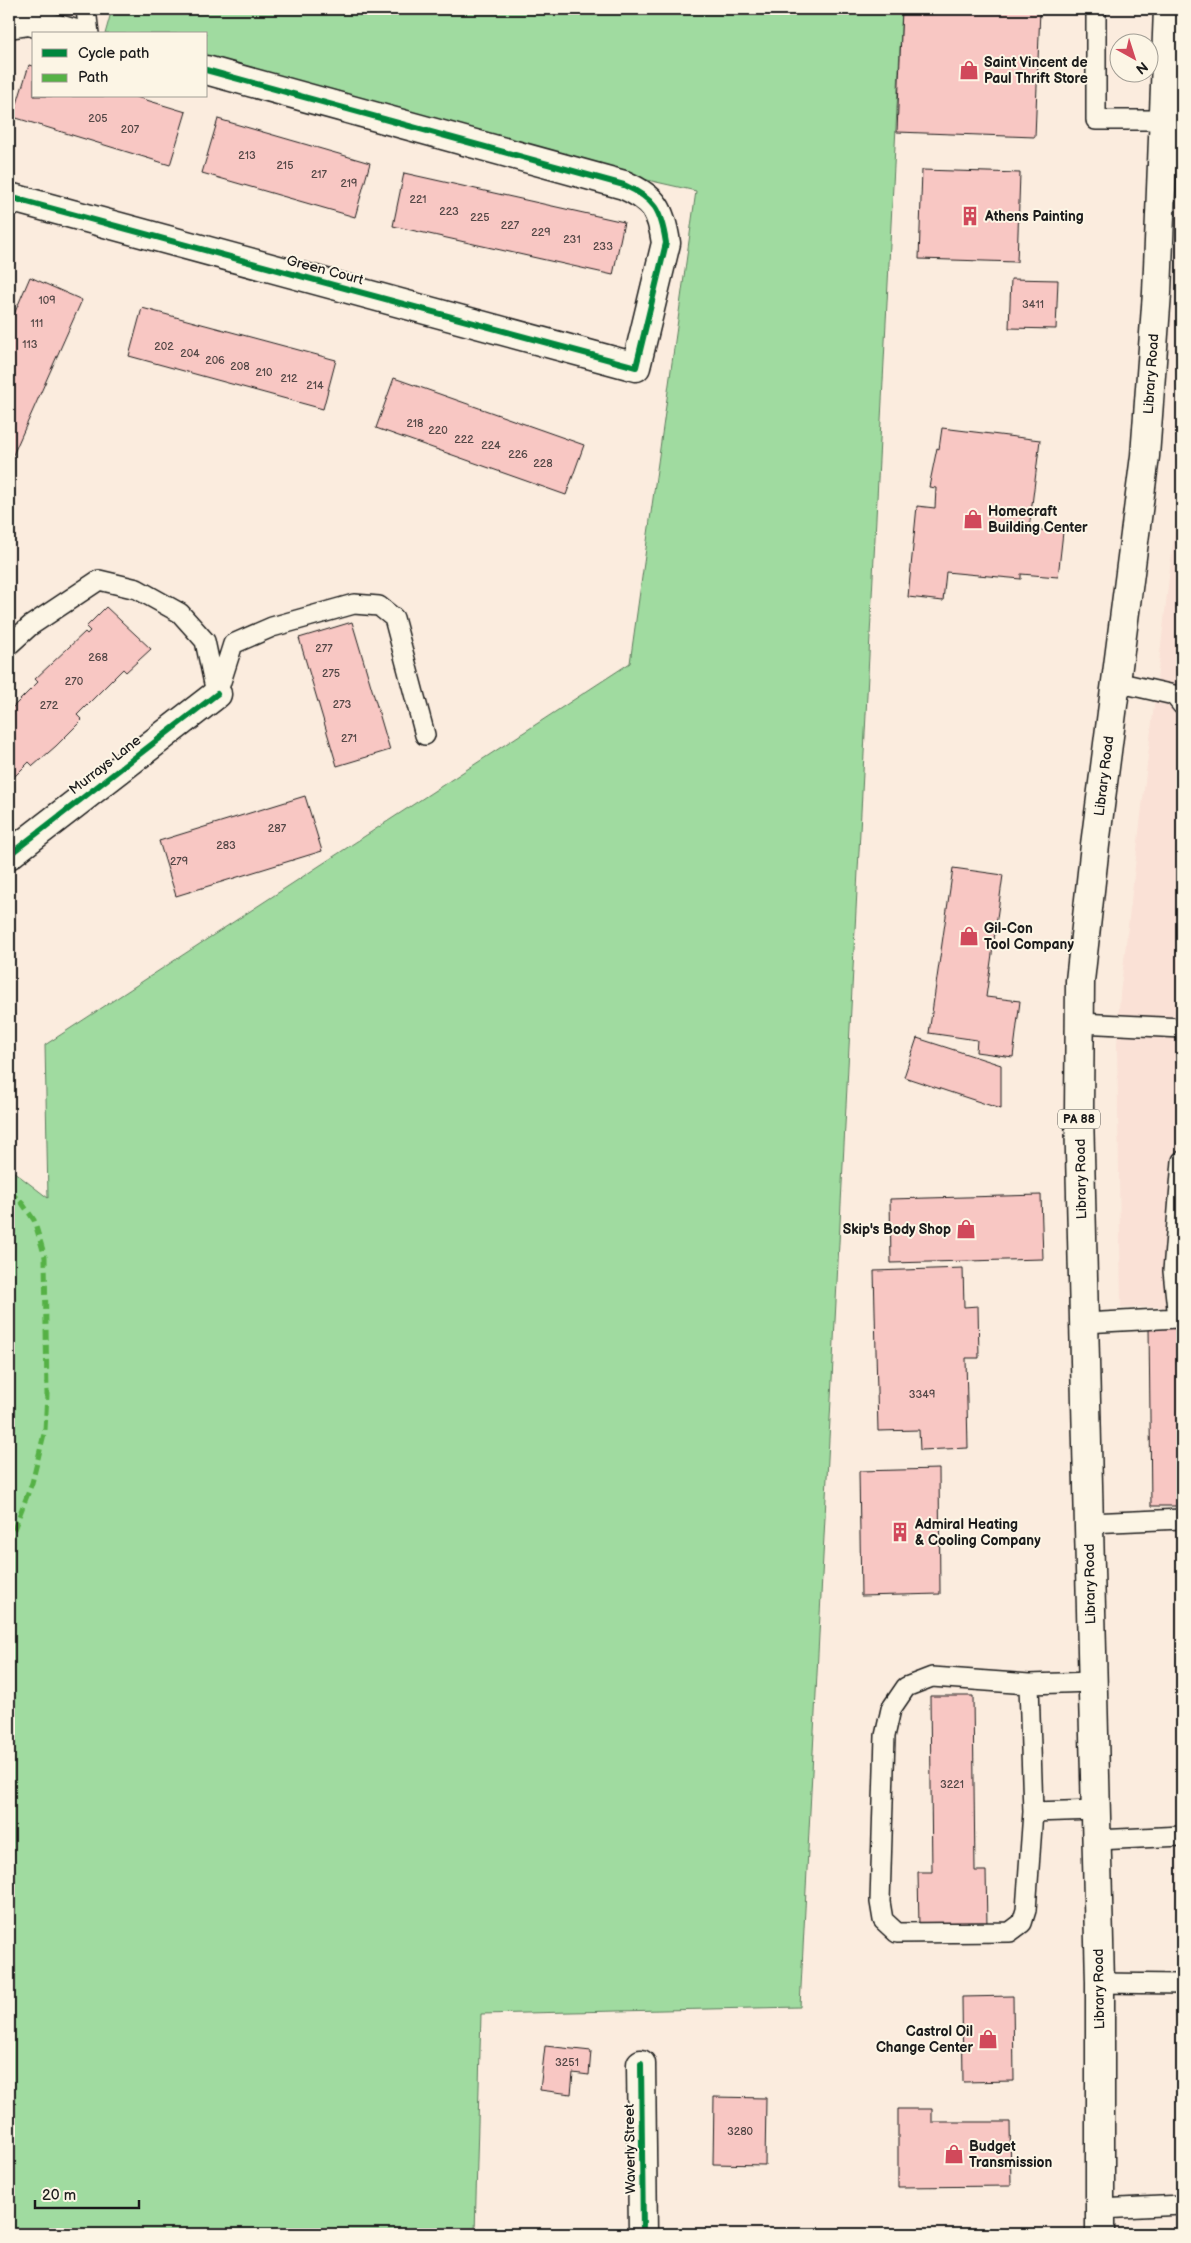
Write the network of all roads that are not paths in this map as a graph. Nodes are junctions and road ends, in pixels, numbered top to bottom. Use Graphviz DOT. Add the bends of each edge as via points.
graph roads {
  1 [pos="86,9"];
  2 [pos="1096,9"];
  3 [pos="1168,9"];
  4 [pos="9,24"];
  5 [pos="69,32"];
  6 [pos="89,32"];
  7 [pos="208,71"];
  8 [pos="1164,120"];
  9 [pos="9,196"];
  10 [pos="9,644"];
  11 [pos="1116,682"];
  12 [pos="217,694"];
  13 [pos="1182,705"];
  14 [pos="426,735"];
  15 [pos="9,855"];
  16 [pos="1080,1023"];
  17 [pos="1182,1028"];
  18 [pos="1182,1161"];
  19 [pos="1180,1318"];
  20 [pos="1084,1322"];
  21 [pos="1182,1519"];
  22 [pos="1089,1523"];
  23 [pos="1092,1682"];
  24 [pos="1029,1684"];
  25 [pos="1096,1810"];
  26 [pos="1033,1812"];
  27 [pos="1182,1836"];
  28 [pos="1096,1840"];
  29 [pos="1100,1983"];
  30 [pos="1182,1984"];
  31 [pos="641,2064"];
  32 [pos="1182,2205"];
  33 [pos="1100,2222"];
  34 [pos="643,2234"];
  1 -- 6 [label="lane"];
  2 -- 8 [label="lane" via="1096,120"];
  3 -- 8 [label="main road, Library Road / PA 88"];
  4 -- 5 [label="main road" via="29,21"];
  7 -- 9 [label="main road, Green Court" via="624,185 644,194 657,210 664,226 666,243 636,367"];
  8 -- 11 [label="main road, Library Road / PA 88" via="1157,293 1145,456"];
  10 -- 12 [label="lane" via="99,580 137,589 180,613 205,641"];
  11 -- 13 [label="lane" via="1174,694"];
  11 -- 16 [label="main road, Library Road / PA 88" via="1080,981"];
  12 -- 14 [label="lane" via="233,644 272,627 354,604 378,606 394,618"];
  12 -- 15 [label="main road, Murrays Lane"];
  16 -- 17 [label="lane"];
  16 -- 20 [label="main road, Library Road / PA 88"];
  18 -- 19 [label="lane" via="1174,1271"];
  19 -- 20 [label="lane"];
  20 -- 22 [label="main road, Library Road / PA 88"];
  21 -- 22 [label="lane"];
  22 -- 23 [label="main road, Library Road / PA 88"];
  23 -- 24 [label="lane"];
  23 -- 25 [label="main road, Library Road / PA 88"];
  24 -- 26 [label="lane"];
  24 -- 26 [label="lane" via="932,1677 906,1687 892,1710 885,1736 880,1902 883,1920 897,1933 922,1934 1010,1932 1022,1924 1026,1910"];
  25 -- 26 [label="lane"];
  25 -- 28 [label="main road, Library Road / PA 88"];
  27 -- 28 [label="lane"];
  28 -- 29 [label="main road, Library Road / PA 88"];
  29 -- 30 [label="lane"];
  29 -- 33 [label="main road, Library Road / PA 88"];
  31 -- 34 [label="main road, Waverly Street"];
  32 -- 33 [label="lane"];
}
